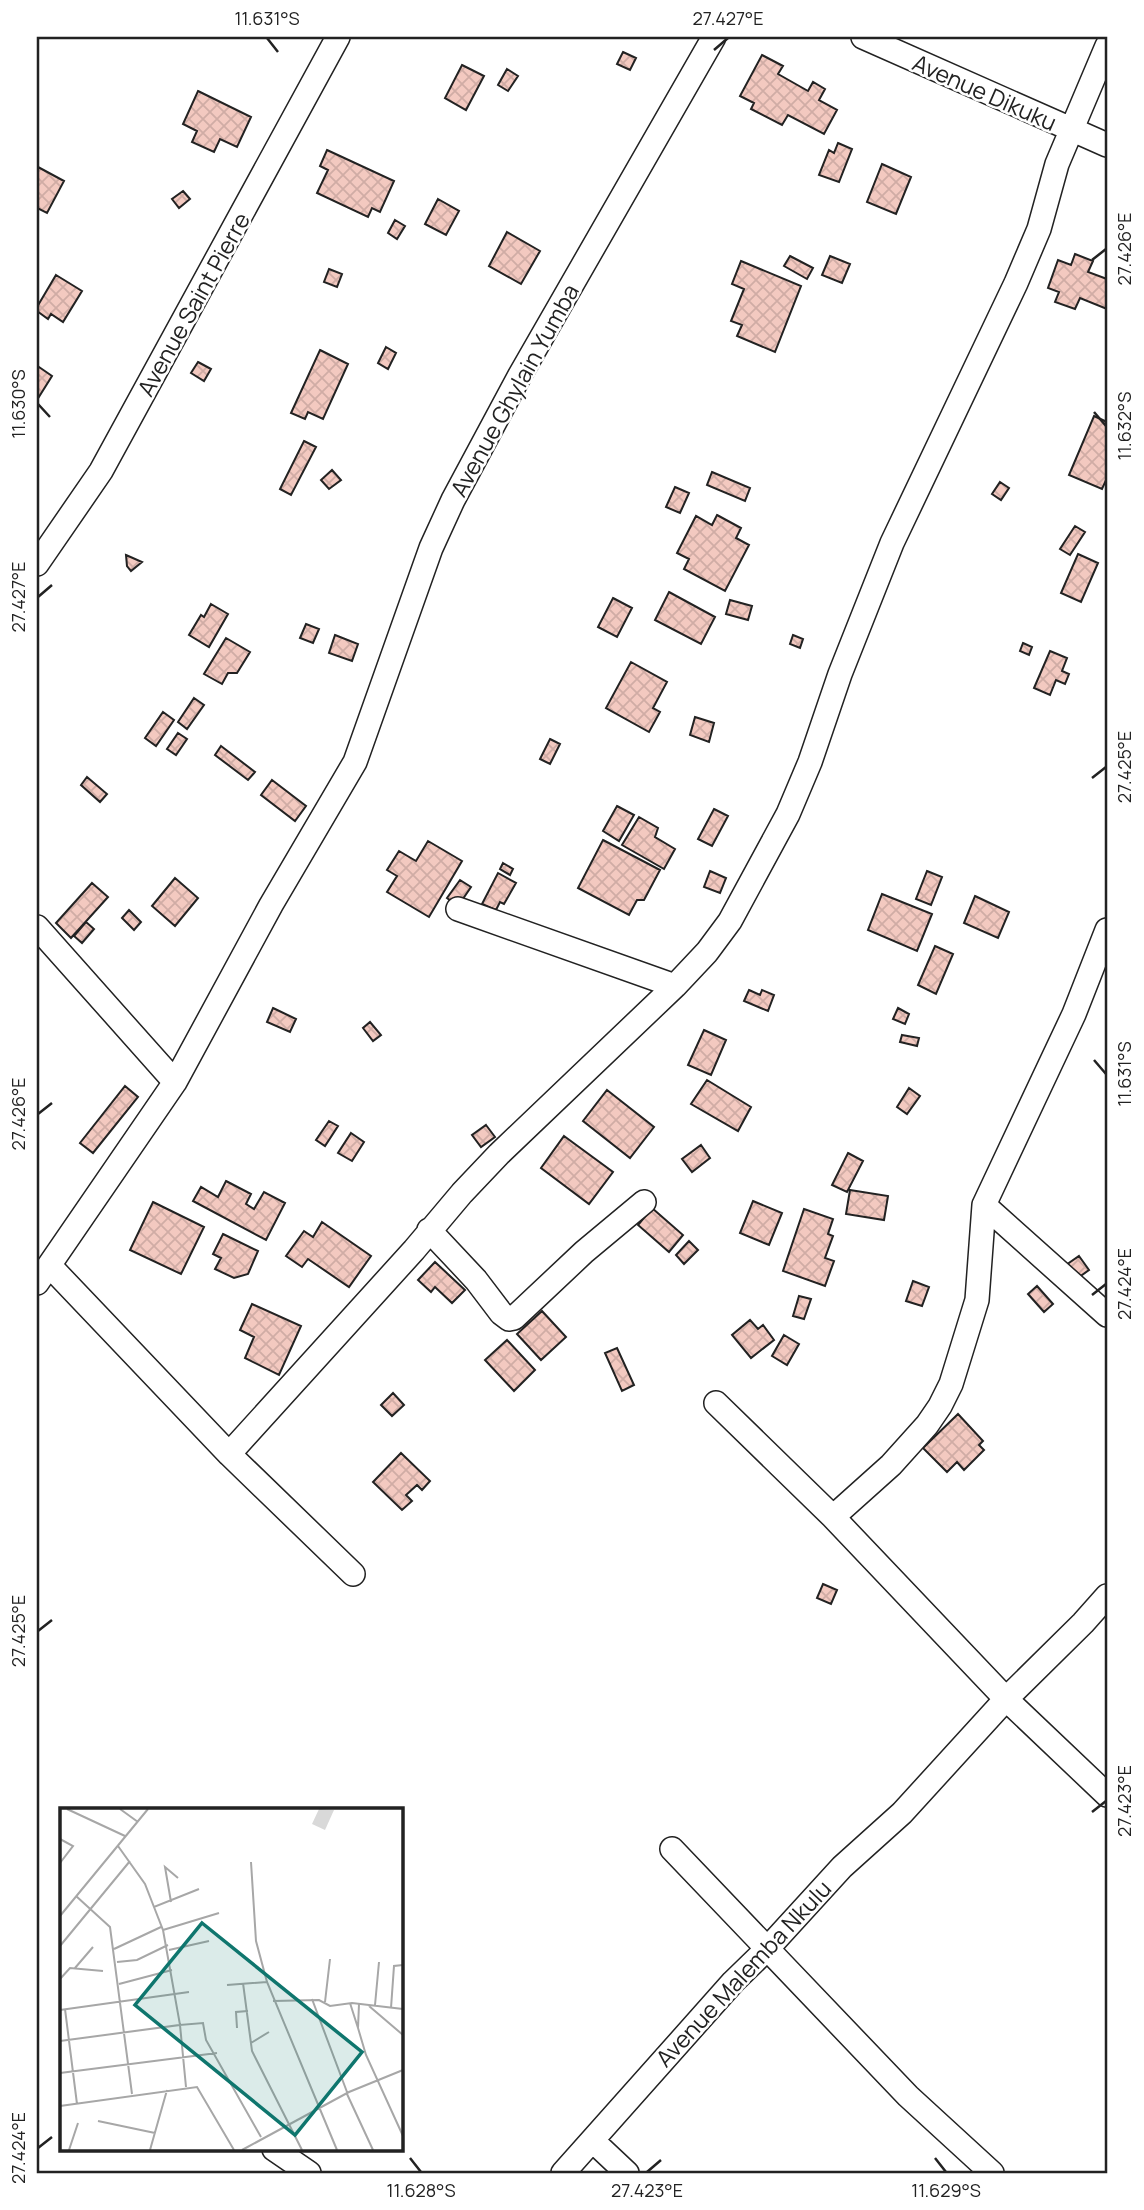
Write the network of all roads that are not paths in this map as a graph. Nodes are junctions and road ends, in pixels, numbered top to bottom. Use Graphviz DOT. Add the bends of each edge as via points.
graph roads {
  1 [pos="338,37"];
  2 [pos="713,37"];
  3 [pos="863,37"];
  4 [pos="1107,46"];
  5 [pos="1071,130"];
  6 [pos="1107,145"];
  7 [pos="37,564"];
  8 [pos="458,908"];
  9 [pos="37,927"];
  10 [pos="1107,930"];
  11 [pos="675,986"];
  12 [pos="175,1082"];
  13 [pos="644,1202"];
  14 [pos="984,1205"];
  15 [pos="429,1230"];
  16 [pos="43,1275"];
  17 [pos="1107,1315"];
  18 [pos="716,1403"];
  19 [pos="229,1454"];
  20 [pos="833,1517"];
  21 [pos="353,1574"];
  22 [pos="1107,1596"];
  23 [pos="1006,1699"];
  24 [pos="1107,1795"];
  25 [pos="672,1849"];
  26 [pos="768,1948"];
  27 [pos="593,2141"];
  28 [pos="275,2150"];
  29 [pos="309,2173"];
  30 [pos="563,2173"];
  31 [pos="627,2173"];
  32 [pos="992,2173"];
  1 -- 7 [label="street, Avenue Saint Pierre" via="102,471"];
  2 -- 12 [label="street, Avenue Ghylain Yumba" via="453,500 427,558 355,762"];
  3 -- 5 [label="street, Avenue Dikuku"];
  4 -- 5 [label="street"];
  5 -- 6 [label="street, Avenue Dikuku"];
  5 -- 11 [label="street" via="1039,229 892,543 788,814 730,921"];
  8 -- 11 [label="street"];
  9 -- 12 [label="street"];
  10 -- 14 [label="street" via="1074,1014"];
  11 -- 15 [label="street" via="499,1154"];
  12 -- 16 [label="street, Avenue Ghylain Yumba"];
  13 -- 15 [label="street" via="509,1319"];
  14 -- 17 [label="street"];
  14 -- 20 [label="street" via="977,1300 951,1384 907,1449"];
  15 -- 19 [label="street"];
  16 -- 19 [label="street"];
  18 -- 20 [label="street"];
  19 -- 21 [label="street"];
  20 -- 23 [label="street"];
  22 -- 23 [label="street, Avenue Malemba Nkulu"];
  23 -- 24 [label="street"];
  23 -- 26 [label="street, Avenue Malemba Nkulu" via="932,1782 842,1867"];
  25 -- 26 [label="street"];
  26 -- 27 [label="street, Avenue Malemba Nkulu" via="678,2042"];
  26 -- 32 [label="street" via="908,2096"];
  27 -- 30 [label="street, Avenue Malemba Nkulu"];
  27 -- 31 [label="street"];
  28 -- 29 [label="street"];
}
